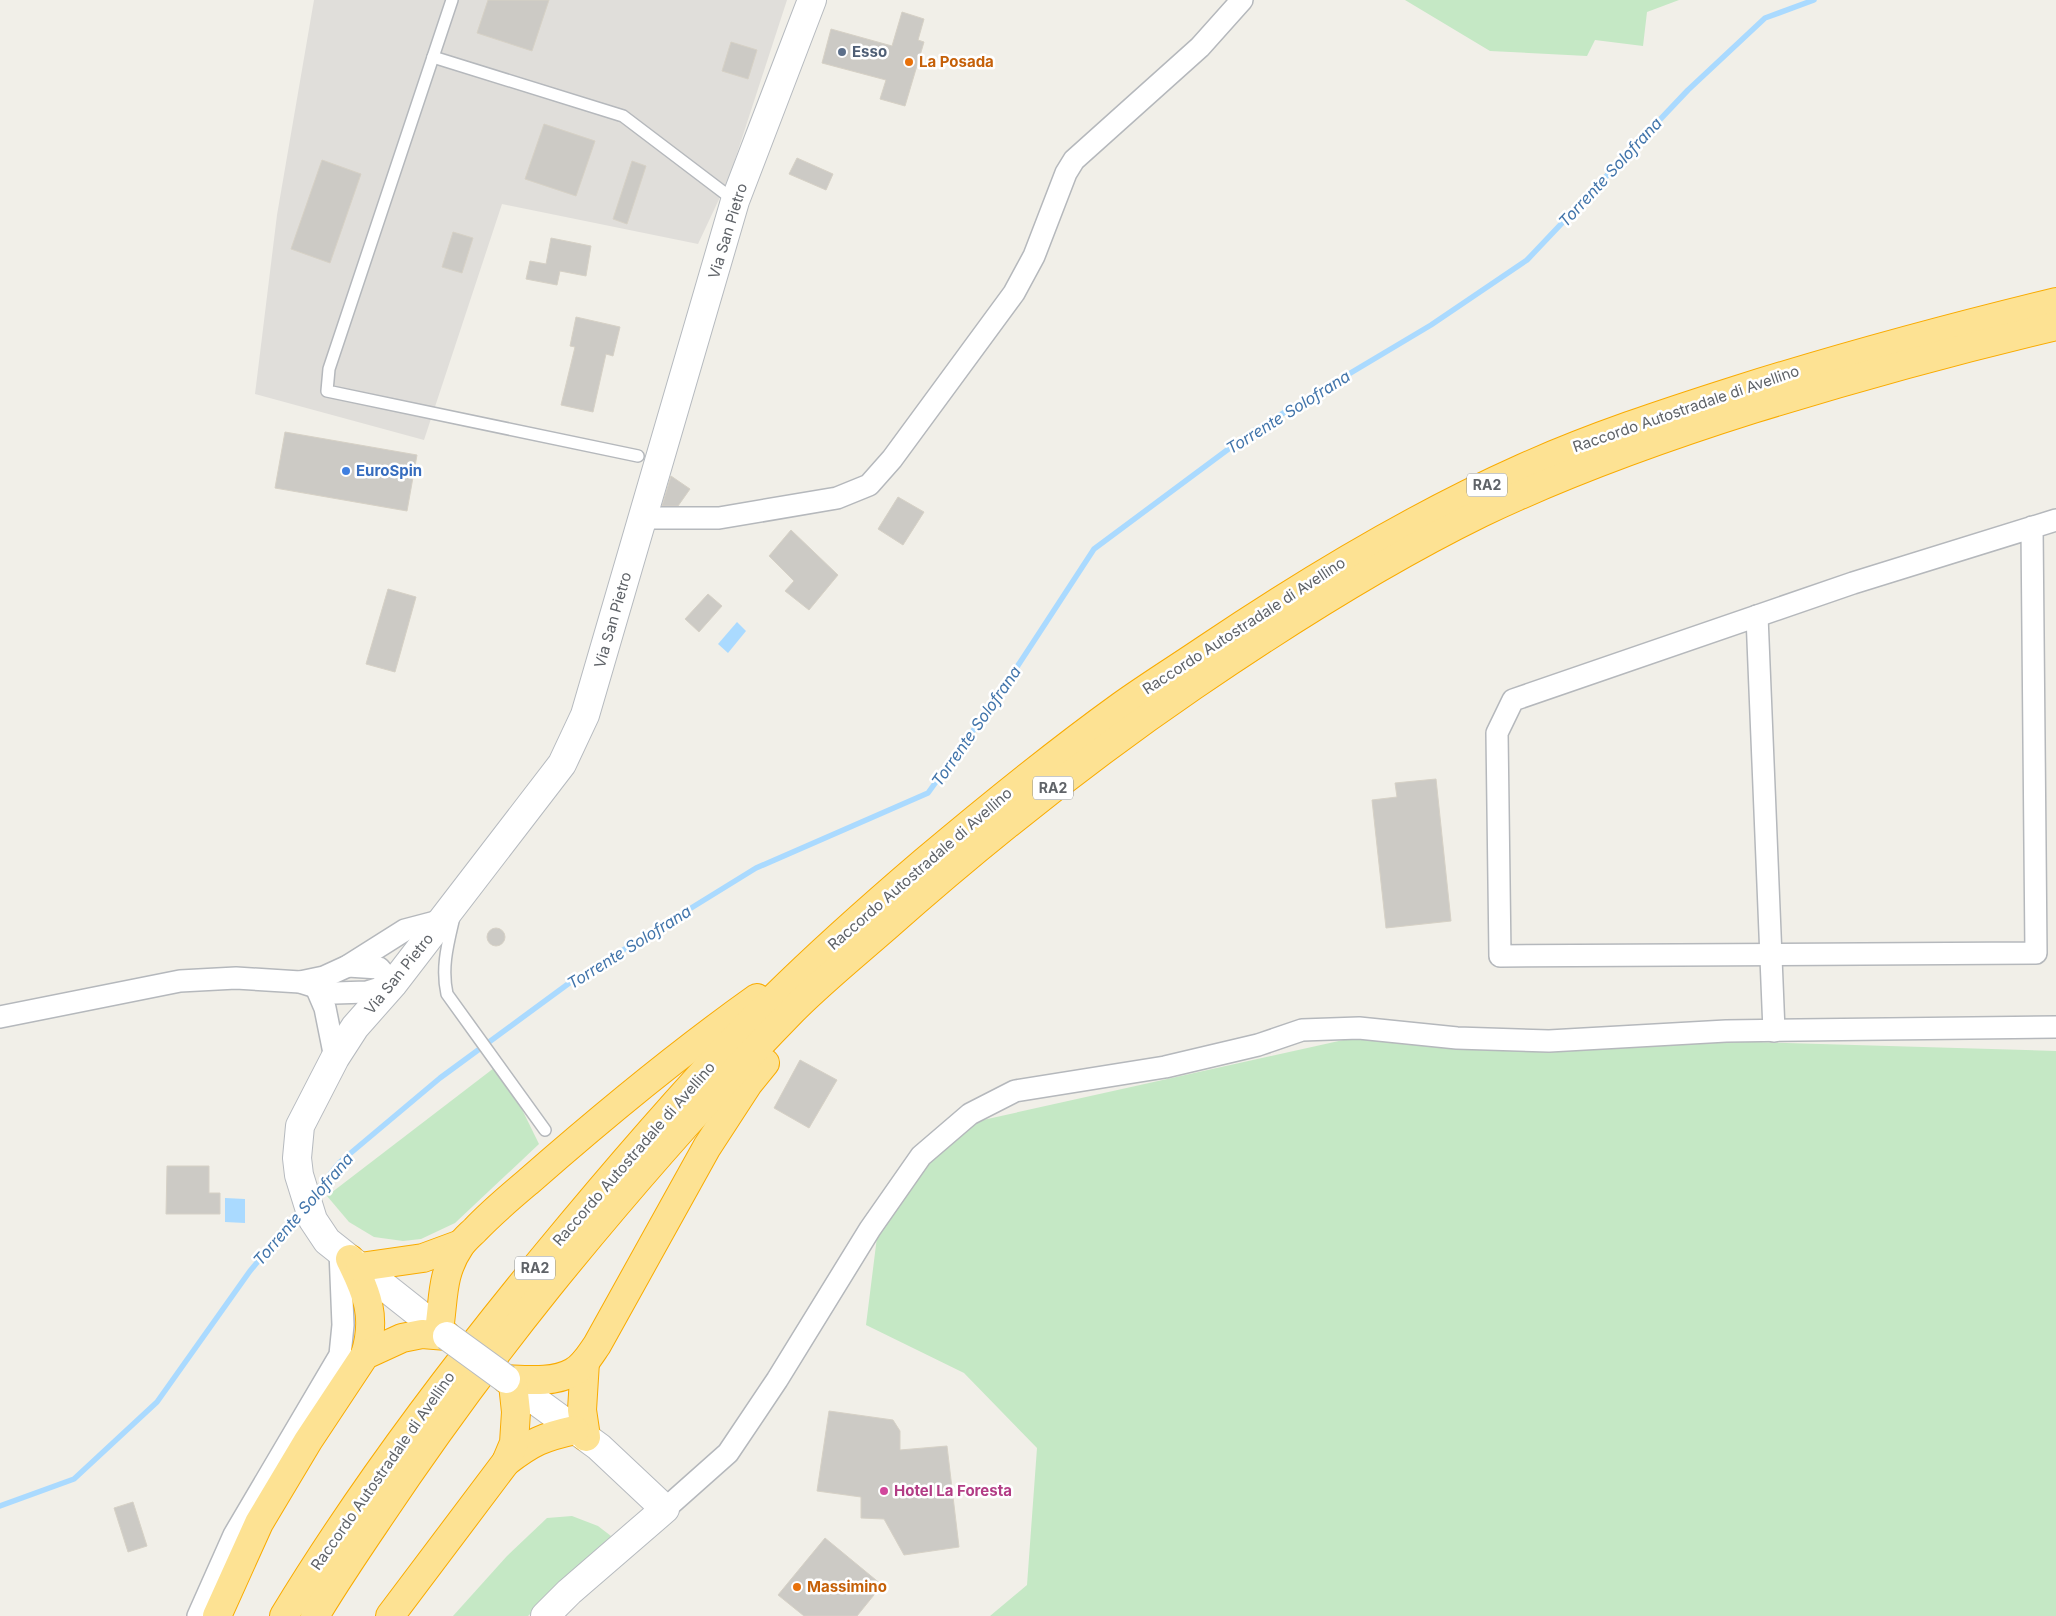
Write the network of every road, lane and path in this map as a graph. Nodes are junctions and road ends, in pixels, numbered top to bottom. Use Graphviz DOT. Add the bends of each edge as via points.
graph roads {
  1 [pos="452,0"];
  2 [pos="812,0"];
  3 [pos="1242,0"];
  4 [pos="433,57"];
  5 [pos="735,201"];
  6 [pos="2056,302"];
  7 [pos="2056,326"];
  8 [pos="638,456"];
  9 [pos="643,518"];
  10 [pos="2056,520"];
  11 [pos="2032,527"];
  12 [pos="1757,616"];
  13 [pos="450,910"];
  14 [pos="870,942"];
  15 [pos="824,951"];
  16 [pos="1771,955"];
  17 [pos="348,966"];
  18 [pos="393,984"];
  19 [pos="308,985"];
  20 [pos="0,1017"];
  21 [pos="2056,1027"];
  22 [pos="1774,1031"];
  23 [pos="335,1058"];
  24 [pos="545,1130"];
  25 [pos="460,1244"];
  26 [pos="350,1259"];
  27 [pos="443,1333"];
  28 [pos="365,1355"];
  29 [pos="585,1362"];
  30 [pos="510,1381"];
  31 [pos="580,1434"];
  32 [pos="506,1462"];
  33 [pos="665,1509"];
  34 [pos="198,1616"];
  35 [pos="217,1616"];
  36 [pos="284,1616"];
  37 [pos="315,1616"];
  38 [pos="390,1616"];
  39 [pos="545,1616"];
  1 -- 4 [label="lane"];
  2 -- 5 [label="street, Via San Pietro"];
  3 -- 9 [label="street" via="1200,47 1074,160 1034,256 1014,293 892,459 869,485 837,498 719,518"];
  4 -- 5 [label="lane" via="623,116"];
  4 -- 8 [label="lane" via="329,369 328,391"];
  5 -- 9 [label="street, Via San Pietro"];
  6 -- 15 [label="highway, Raccordo Autostradale di Avellino / RA2" via="1867,351 1668,412 1584,442 1440,508 1296,590 1123,704 999,800"];
  7 -- 14 [label="highway, Raccordo Autostradale di Avellino / RA2" via="1875,372 1716,421 1554,480 1479,514 1386,564 1256,643 1123,734 1006,824"];
  9 -- 13 [label="street, Via San Pietro" via="585,715 562,764"];
  10 -- 11 [label="street"];
  11 -- 12 [label="street"];
  11 -- 16 [label="street" via="2036,953"];
  12 -- 16 [label="street"];
  12 -- 16 [label="street" via="1513,700 1497,733 1500,956"];
  13 -- 17 [label="street" via="404,930"];
  13 -- 18 [label="street, Via San Pietro"];
  13 -- 24 [label="lane" via="444,965 447,994"];
  14 -- 29 [label="highway" via="748,1084 707,1148"];
  14 -- 37 [label="highway, Raccordo Autostradale di Avellino / RA2" via="796,1007 597,1227 475,1380 408,1474"];
  15 -- 25 [label="highway" via="716,1027 588,1130"];
  15 -- 36 [label="highway, Raccordo Autostradale di Avellino / RA2" via="759,1014 610,1176 481,1333 331,1542"];
  16 -- 22 [label="street"];
  17 -- 18 [label="street" via="379,968"];
  17 -- 19 [label="street"];
  18 -- 19 [label="street" via="367,992 335,993"];
  18 -- 23 [label="street, Via San Pietro" via="356,1027"];
  19 -- 20 [label="street" via="236,978 180,981"];
  19 -- 23 [label="street" via="328,1017"];
  21 -- 22 [label="street"];
  22 -- 33 [label="street" via="1548,1041 1456,1038 1359,1028 1302,1030 1258,1045 1165,1067 1015,1091 970,1114 921,1156 728,1453"];
  23 -- 26 [label="street, Via San Pietro" via="300,1126 297,1158 313,1220 327,1241"];
  25 -- 26 [label="highway" via="423,1258"];
  25 -- 27 [label="highway" via="444,1280"];
  26 -- 27 [label="street, Via San Pietro"];
  26 -- 28 [label="highway" via="366,1290 370,1320"];
  26 -- 34 [label="street" via="340,1355 234,1535"];
  27 -- 28 [label="highway" via="402,1338"];
  27 -- 30 [label="street, Via San Pietro, bridge"];
  28 -- 35 [label="highway" via="259,1523"];
  29 -- 30 [label="highway" via="573,1372 542,1380"];
  29 -- 31 [label="highway"];
  30 -- 31 [label="street, Via San Pietro"];
  30 -- 32 [label="highway" via="516,1426 514,1443"];
  31 -- 32 [label="highway" via="554,1434 531,1443"];
  31 -- 33 [label="street, Via San Pietro" via="599,1447"];
  32 -- 38 [label="highway"];
  33 -- 39 [label="street" via="568,1592"];
}
